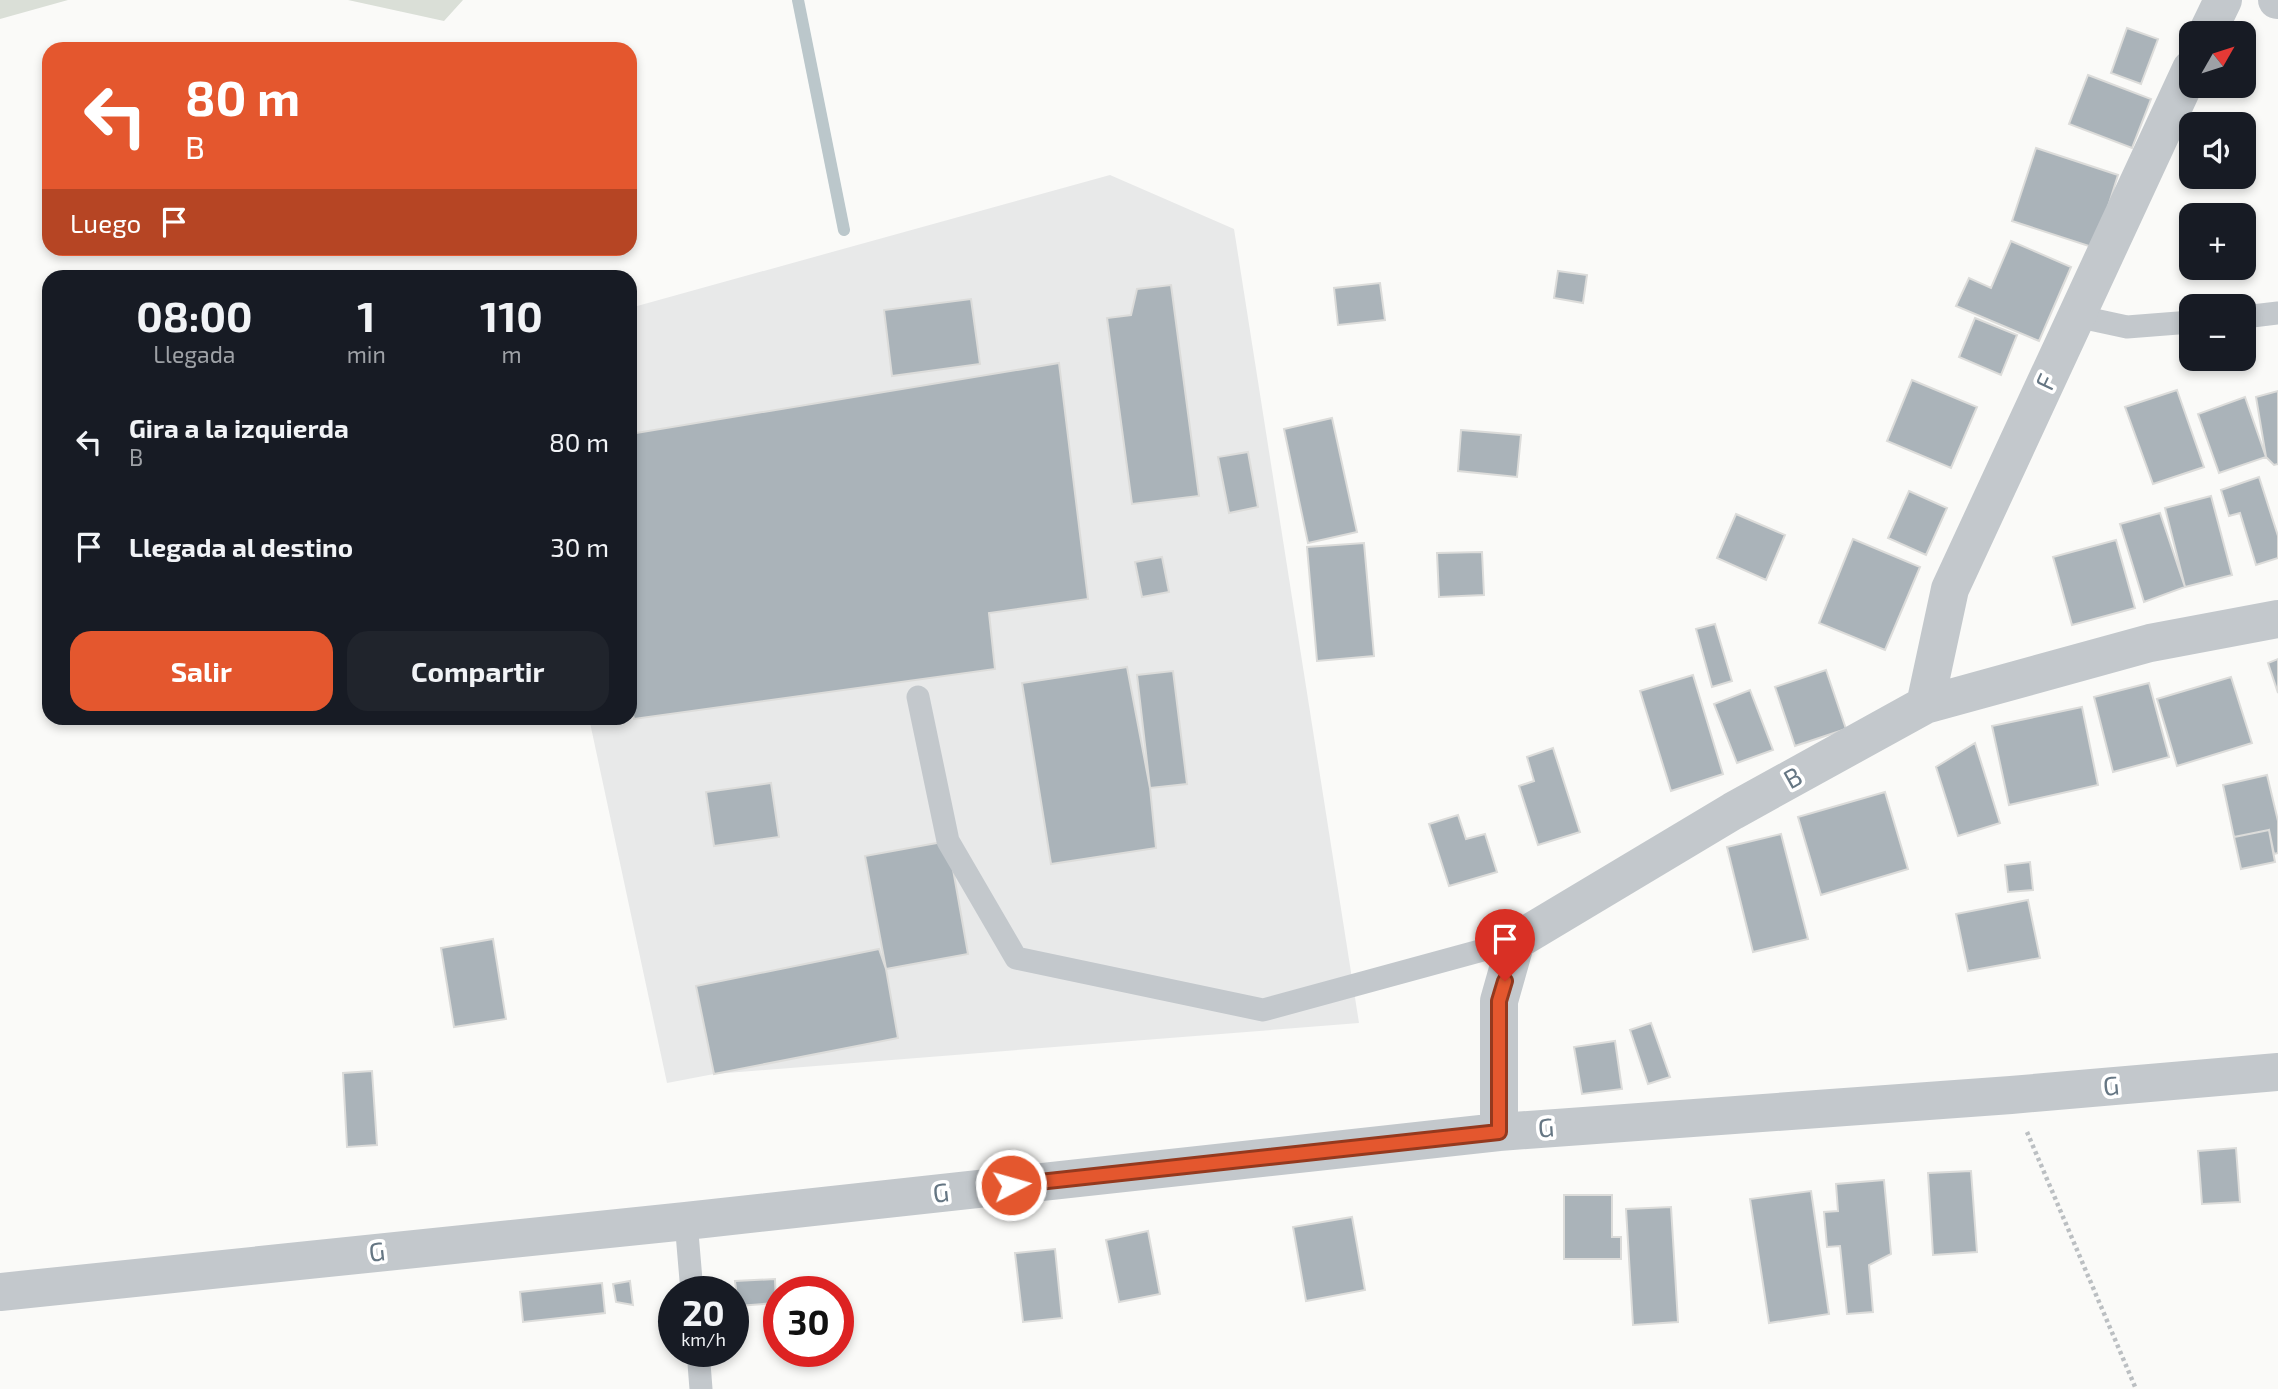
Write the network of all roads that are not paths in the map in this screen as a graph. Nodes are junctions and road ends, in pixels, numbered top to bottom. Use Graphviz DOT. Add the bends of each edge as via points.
graph roads {
  1 [pos="2223,0"];
  2 [pos="2213,21"];
  3 [pos="2179,95"];
  4 [pos="2278,313"];
  5 [pos="2076,316"];
  6 [pos="2256,316"];
  7 [pos="2179,323"];
  8 [pos="2278,619"];
  9 [pos="918,696"];
  10 [pos="1925,705"];
  11 [pos="1516,941"];
  12 [pos="2278,1072"];
  13 [pos="1499,1132"];
  14 [pos="686,1221"];
  15 [pos="691,1276"];
  16 [pos="0,1292"];
  17 [pos="699,1367"];
  18 [pos="701,1389"];
  1 -- 2 [label="street"];
  3 -- 5 [label="street, F"];
  4 -- 6 [label="lane"];
  5 -- 7 [label="lane" via="2127,327"];
  5 -- 10 [label="street, F" via="1950,589"];
  8 -- 10 [label="street, B" via="2150,643"];
  9 -- 11 [label="lane" via="948,841 1016,958 1263,1010"];
  10 -- 11 [label="street, B" via="1732,811"];
  11 -- 13 [label="street" via="1499,1001"];
  12 -- 13 [label="street, G"];
  13 -- 14 [label="street, G"];
  14 -- 15 [label="lane"];
  14 -- 16 [label="street, G"];
  17 -- 18 [label="lane"];
}
